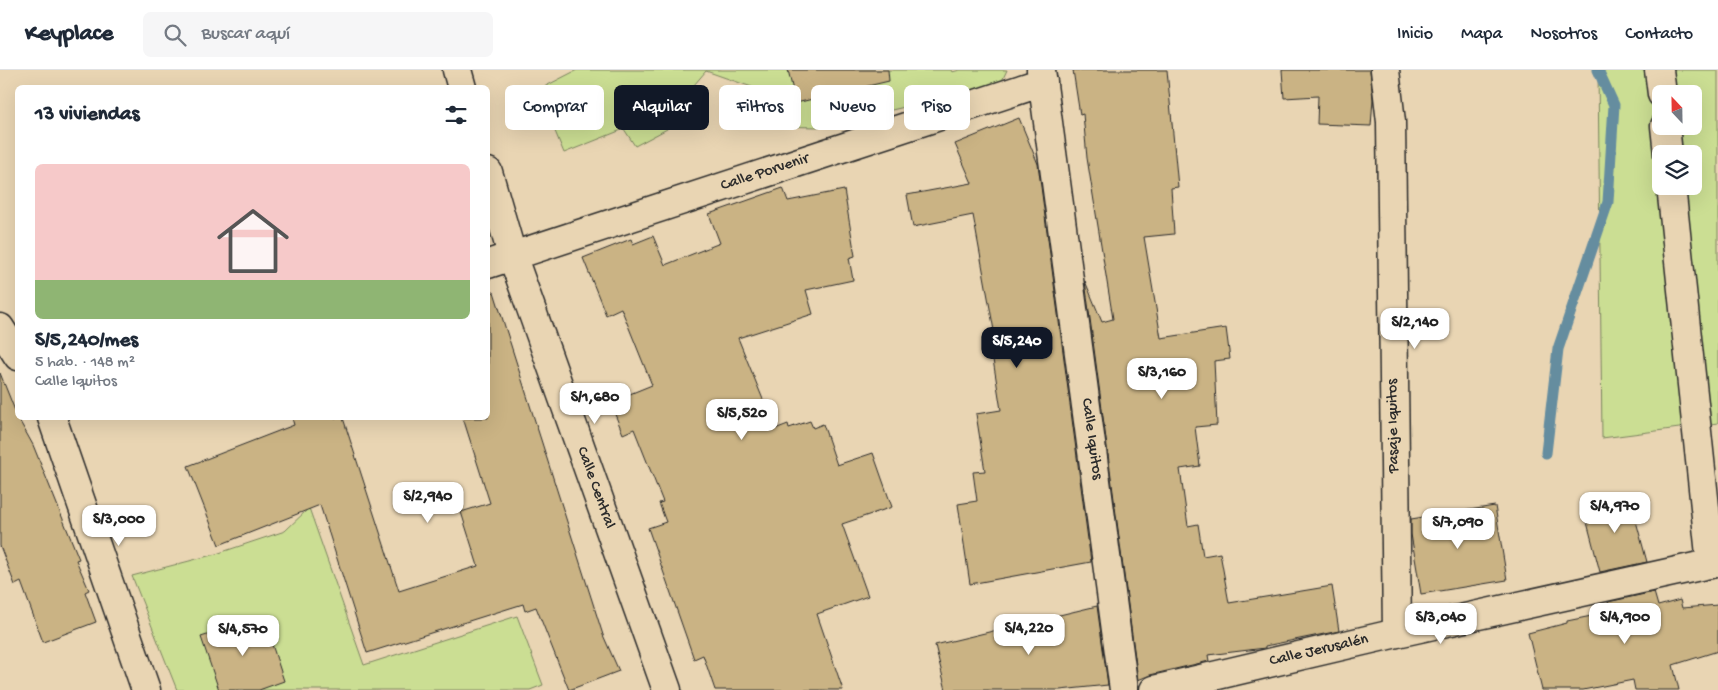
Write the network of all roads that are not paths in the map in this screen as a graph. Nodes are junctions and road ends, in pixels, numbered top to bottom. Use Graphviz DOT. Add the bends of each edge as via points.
graph roads {
  1 [pos="457,70"];
  2 [pos="1385,70"];
  3 [pos="1659,70"];
  4 [pos="1042,76"];
  5 [pos="461,85"];
  6 [pos="1661,85"];
  7 [pos="490,186"];
  8 [pos="1672,195"];
  9 [pos="500,259"];
  10 [pos="0,328"];
  11 [pos="15,351"];
  12 [pos="53,420"];
  13 [pos="1715,563"];
  14 [pos="1397,633"];
  15 [pos="1187,686"];
  16 [pos="146,690"];
  17 [pos="667,690"];
  18 [pos="1124,690"];
  19 [pos="1154,690"];
  1 -- 5 [label="street"];
  2 -- 14 [label="street, Pasaje Iquitos" via="1391,122"];
  3 -- 6 [label="street"];
  4 -- 9 [label="street, Calle Porvenir"];
  4 -- 18 [label="street, Calle Iquitos"];
  7 -- 9 [label="street, Calle Central"];
  8 -- 13 [label="street"];
  9 -- 17 [label="street, Calle Central"];
  10 -- 11 [label="street"];
  12 -- 16 [label="street"];
  13 -- 14 [label="street, Calle Jerusalén"];
  14 -- 15 [label="street, Calle Jerusalén"];
  15 -- 19 [label="street, Calle Jerusalén"];
}
